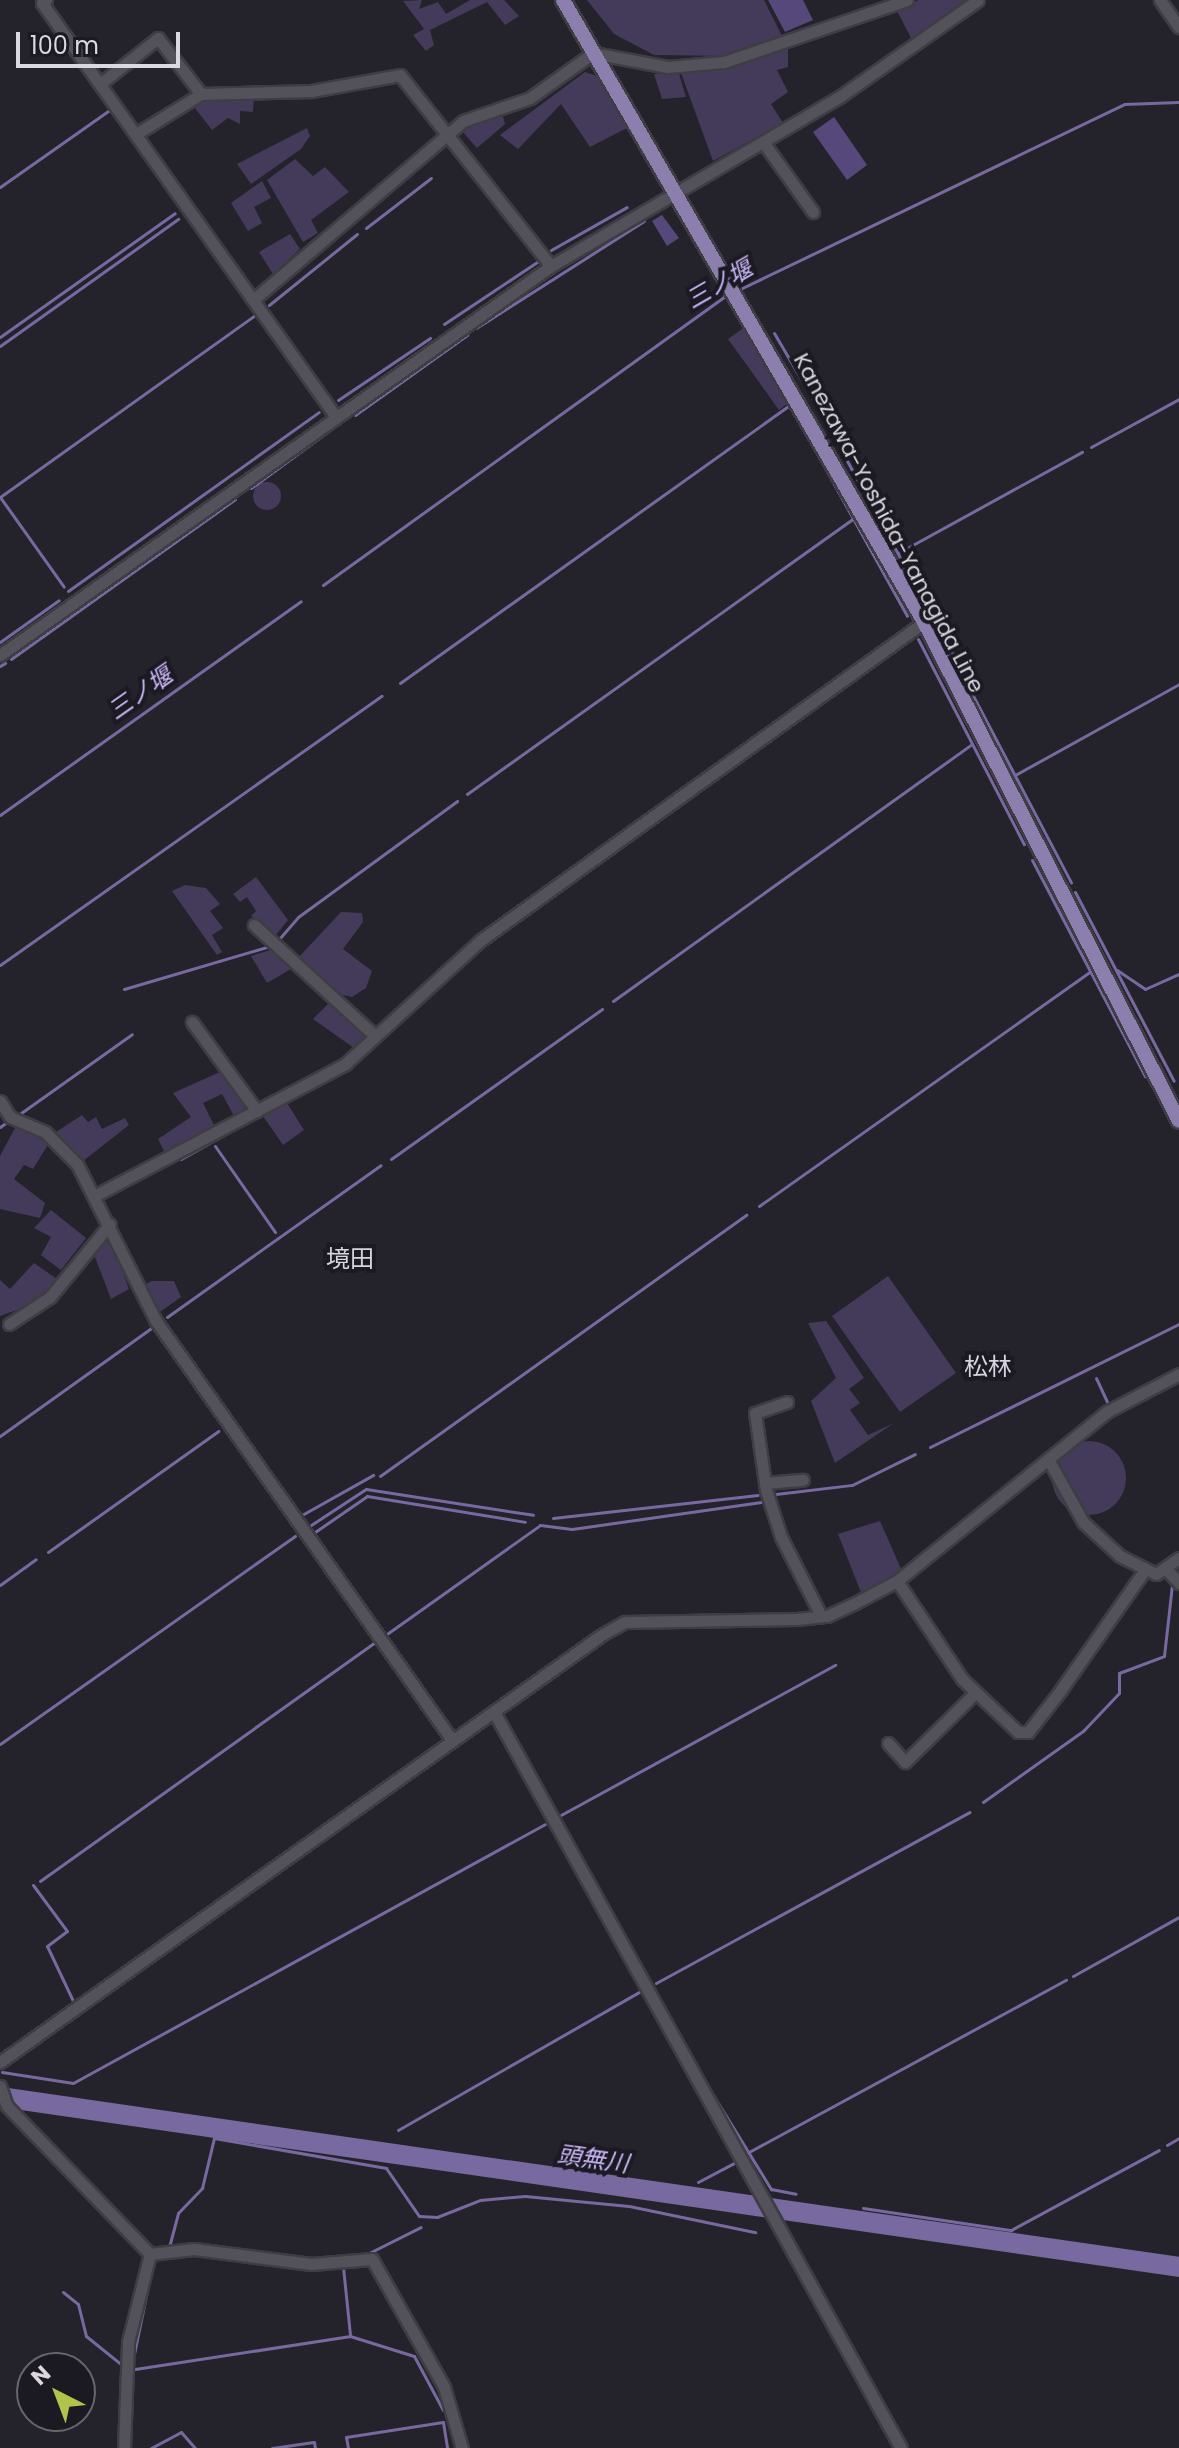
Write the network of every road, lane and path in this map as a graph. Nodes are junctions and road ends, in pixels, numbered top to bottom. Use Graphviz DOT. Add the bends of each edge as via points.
graph roads {
  1 [pos="46,0"];
  2 [pos="563,0"];
  3 [pos="907,0"];
  4 [pos="978,0"];
  5 [pos="1160,0"];
  6 [pos="1179,27"];
  7 [pos="593,53"];
  8 [pos="100,84"];
  9 [pos="201,94"];
  10 [pos="447,133"];
  11 [pos="136,134"];
  12 [pos="763,142"];
  13 [pos="676,190"];
  14 [pos="813,212"];
  15 [pos="551,266"];
  16 [pos="253,300"];
  17 [pos="336,417"];
  18 [pos="924,622"];
  19 [pos="0,655"];
  20 [pos="254,925"];
  21 [pos="192,1022"];
  22 [pos="374,1035"];
  23 [pos="0,1101"];
  24 [pos="257,1111"];
  25 [pos="1179,1121"];
  26 [pos="94,1196"];
  27 [pos="110,1224"];
  28 [pos="9,1324"];
  29 [pos="1179,1374"];
  30 [pos="787,1402"];
  31 [pos="1048,1459"];
  32 [pos="803,1480"];
  33 [pos="765,1483"];
  34 [pos="1179,1558"];
  35 [pos="1167,1570"];
  36 [pos="1144,1571"];
  37 [pos="897,1581"];
  38 [pos="1179,1583"];
  39 [pos="821,1616"];
  40 [pos="975,1693"];
  41 [pos="494,1712"];
  42 [pos="452,1740"];
  43 [pos="888,1743"];
  44 [pos="0,2062"];
  45 [pos="0,2086"];
  46 [pos="150,2254"];
  47 [pos="124,2448"];
  48 [pos="462,2448"];
  49 [pos="901,2448"];
  1 -- 8 [label="street" via="42,3"];
  2 -- 7 [label="main road, Kanezawa-Yoshida-Yanagida Line"];
  3 -- 7 [label="street" via="724,62 668,67"];
  4 -- 12 [label="street" via="883,69"];
  5 -- 6 [label="street"];
  7 -- 10 [label="street" via="530,98"];
  7 -- 13 [label="main road, Kanezawa-Yoshida-Yanagida Line"];
  8 -- 9 [label="street" via="158,38"];
  8 -- 11 [label="street"];
  9 -- 10 [label="street" via="311,91 400,75"];
  9 -- 11 [label="street"];
  10 -- 15 [label="street"];
  10 -- 16 [label="street"];
  11 -- 16 [label="street"];
  12 -- 13 [label="street"];
  12 -- 14 [label="street"];
  13 -- 15 [label="street"];
  13 -- 18 [label="main road, Kanezawa-Yoshida-Yanagida Line"];
  15 -- 17 [label="street"];
  16 -- 17 [label="street"];
  17 -- 19 [label="street"];
  18 -- 22 [label="street" via="481,940"];
  18 -- 25 [label="main road, Kanezawa-Yoshida-Yanagida Line"];
  20 -- 22 [label="street"];
  21 -- 24 [label="street"];
  22 -- 24 [label="street" via="345,1064"];
  23 -- 26 [label="street" via="10,1117 62,1145"];
  24 -- 26 [label="street"];
  26 -- 27 [label="street"];
  27 -- 28 [label="street" via="50,1297"];
  27 -- 42 [label="street" via="156,1321"];
  29 -- 31 [label="street" via="1108,1411"];
  30 -- 33 [label="street" via="755,1413"];
  31 -- 36 [label="street" via="1083,1522"];
  31 -- 37 [label="street"];
  32 -- 33 [label="street"];
  33 -- 39 [label="street" via="781,1537"];
  34 -- 35 [label="street"];
  35 -- 36 [label="street"];
  35 -- 38 [label="street"];
  36 -- 40 [label="street" via="1028,1732 1018,1732"];
  37 -- 39 [label="street"];
  37 -- 40 [label="street"];
  39 -- 41 [label="street" via="625,1622"];
  40 -- 43 [label="street" via="905,1762"];
  41 -- 42 [label="street"];
  41 -- 49 [label="street"];
  42 -- 44 [label="street"];
  45 -- 46 [label="street" via="7,2106"];
  46 -- 47 [label="street" via="128,2342"];
  46 -- 48 [label="street" via="194,2249 311,2264 372,2259 444,2387"];
}
